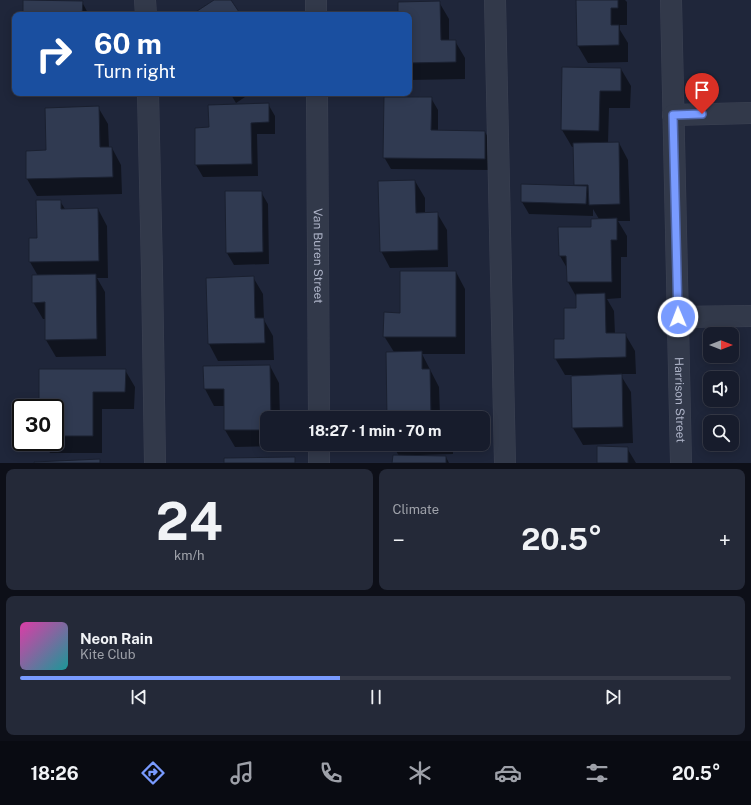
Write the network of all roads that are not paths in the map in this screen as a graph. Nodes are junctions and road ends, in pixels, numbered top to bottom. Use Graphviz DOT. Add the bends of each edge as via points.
graph roads {
  1 [pos="145,0"];
  2 [pos="316,0"];
  3 [pos="495,0"];
  4 [pos="671,0"];
  5 [pos="146,12"];
  6 [pos="316,12"];
  7 [pos="148,96"];
  8 [pos="317,96"];
  9 [pos="751,113"];
  10 [pos="673,115"];
  11 [pos="751,316"];
  12 [pos="678,317"];
  13 [pos="319,411"];
  14 [pos="319,451"];
  15 [pos="155,463"];
  16 [pos="319,463"];
  17 [pos="505,463"];
  18 [pos="681,463"];
  1 -- 5 [label="street"];
  2 -- 6 [label="street"];
  3 -- 17 [label="street"];
  4 -- 10 [label="street, Harrison Street"];
  7 -- 15 [label="street"];
  8 -- 13 [label="street, Van Buren Street"];
  9 -- 10 [label="street"];
  10 -- 12 [label="street, Harrison Street"];
  11 -- 12 [label="street"];
  12 -- 18 [label="street, Harrison Street"];
  14 -- 16 [label="street"];
}
